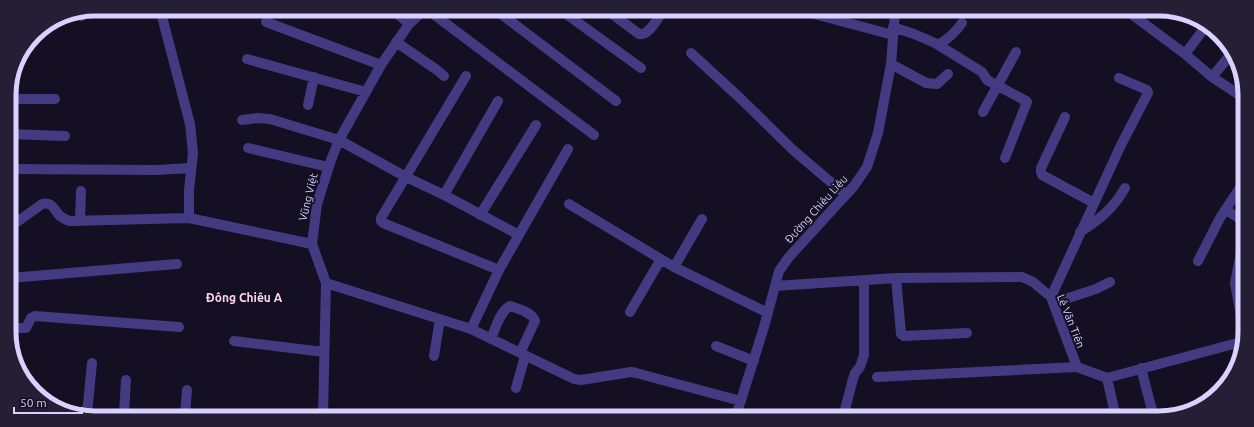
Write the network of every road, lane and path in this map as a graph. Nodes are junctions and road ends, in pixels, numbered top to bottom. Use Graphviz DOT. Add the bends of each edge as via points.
graph roads {
  1 [pos="162,16"];
  2 [pos="400,16"];
  3 [pos="418,16"];
  4 [pos="436,16"];
  5 [pos="504,16"];
  6 [pos="569,16"];
  7 [pos="615,16"];
  8 [pos="659,16"];
  9 [pos="824,16"];
  10 [pos="895,16"];
  11 [pos="1136,16"];
  12 [pos="266,22"];
  13 [pos="962,23"];
  14 [pos="409,24"];
  15 [pos="1203,30"];
  16 [pos="893,31"];
  17 [pos="396,42"];
  18 [pos="938,45"];
  19 [pos="1016,52"];
  20 [pos="691,53"];
  21 [pos="1185,54"];
  22 [pos="1228,58"];
  23 [pos="247,59"];
  24 [pos="891,64"];
  25 [pos="381,65"];
  26 [pos="641,68"];
  27 [pos="948,74"];
  28 [pos="444,76"];
  29 [pos="466,76"];
  30 [pos="314,77"];
  31 [pos="1212,77"];
  32 [pos="1119,78"];
  33 [pos="997,86"];
  34 [pos="366,92"];
  35 [pos="1238,93"];
  36 [pos="16,99"];
  37 [pos="55,99"];
  38 [pos="616,100"];
  39 [pos="498,101"];
  40 [pos="308,105"];
  41 [pos="983,112"];
  42 [pos="1065,117"];
  43 [pos="242,120"];
  44 [pos="536,125"];
  45 [pos="16,134"];
  46 [pos="594,135"];
  47 [pos="65,136"];
  48 [pos="339,140"];
  49 [pos="248,148"];
  50 [pos="568,149"];
  51 [pos="1005,158"];
  52 [pos="191,168"];
  53 [pos="328,168"];
  54 [pos="16,169"];
  55 [pos="406,177"];
  56 [pos="1125,188"];
  57 [pos="81,191"];
  58 [pos="1238,191"];
  59 [pos="444,195"];
  60 [pos="846,195"];
  61 [pos="1094,203"];
  62 [pos="568,204"];
  63 [pos="1226,210"];
  64 [pos="480,215"];
  65 [pos="189,218"];
  66 [pos="1238,218"];
  67 [pos="702,219"];
  68 [pos="80,221"];
  69 [pos="16,223"];
  70 [pos="1080,232"];
  71 [pos="519,235"];
  72 [pos="312,244"];
  73 [pos="661,259"];
  74 [pos="1198,261"];
  75 [pos="178,264"];
  76 [pos="674,267"];
  77 [pos="1238,267"];
  78 [pos="499,270"];
  79 [pos="16,278"];
  80 [pos="896,278"];
  81 [pos="864,280"];
  82 [pos="1110,282"];
  83 [pos="326,283"];
  84 [pos="775,286"];
  85 [pos="1238,299"];
  86 [pos="1052,300"];
  87 [pos="630,312"];
  88 [pos="768,313"];
  89 [pos="440,319"];
  90 [pos="179,327"];
  91 [pos="16,328"];
  92 [pos="471,329"];
  93 [pos="967,334"];
  94 [pos="491,339"];
  95 [pos="234,341"];
  96 [pos="1237,343"];
  97 [pos="716,346"];
  98 [pos="324,352"];
  99 [pos="523,354"];
  100 [pos="434,356"];
  101 [pos="754,361"];
  102 [pos="92,363"];
  103 [pos="1077,368"];
  104 [pos="1141,368"];
  105 [pos="877,377"];
  106 [pos="1107,378"];
  107 [pos="126,380"];
  108 [pos="516,388"];
  109 [pos="187,390"];
  110 [pos="741,400"];
  111 [pos="87,410"];
  112 [pos="124,411"];
  113 [pos="185,411"];
  114 [pos="323,411"];
  115 [pos="738,411"];
  116 [pos="844,411"];
  117 [pos="1114,411"];
  118 [pos="1152,411"];
  1 -- 52 [label="street" via="190,124 193,153"];
  2 -- 14 [label="street"];
  3 -- 14 [label="street, Vũng Việt"];
  4 -- 46 [label="street"];
  5 -- 38 [label="street"];
  6 -- 26 [label="street"];
  7 -- 8 [label="street" via="642,35"];
  9 -- 16 [label="street"];
  10 -- 16 [label="street, Đường Chiêu Liêu"];
  11 -- 21 [label="street"];
  12 -- 25 [label="street"];
  13 -- 18 [label="street" via="947,40"];
  14 -- 17 [label="street, Vũng Việt"];
  15 -- 21 [label="street"];
  16 -- 18 [label="street" via="914,34"];
  16 -- 24 [label="street, Đường Chiêu Liêu"];
  17 -- 25 [label="street, Vũng Việt"];
  17 -- 28 [label="street"];
  18 -- 33 [label="street" via="978,69 985,74 987,80"];
  19 -- 33 [label="street"];
  20 -- 60 [label="street" via="793,150"];
  21 -- 31 [label="street"];
  22 -- 31 [label="street"];
  23 -- 30 [label="street"];
  24 -- 27 [label="street" via="926,83 937,84"];
  24 -- 60 [label="street, Đường Chiêu Liêu" via="878,133 867,167"];
  25 -- 34 [label="street, Vũng Việt"];
  29 -- 55 [label="street"];
  30 -- 34 [label="street"];
  30 -- 40 [label="street"];
  31 -- 35 [label="street"];
  32 -- 61 [label="street" via="1147,90 1148,93"];
  33 -- 41 [label="street"];
  33 -- 51 [label="street" via="1027,102"];
  34 -- 48 [label="street, Vũng Việt"];
  36 -- 37 [label="street"];
  39 -- 59 [label="street"];
  42 -- 61 [label="street" via="1042,168 1042,175"];
  43 -- 48 [label="street" via="270,119"];
  44 -- 64 [label="street"];
  45 -- 47 [label="street"];
  48 -- 53 [label="street, Vũng Việt"];
  48 -- 55 [label="street"];
  49 -- 53 [label="street"];
  50 -- 71 [label="street"];
  52 -- 54 [label="street"];
  52 -- 65 [label="street"];
  53 -- 72 [label="street, Vũng Việt" via="317,204"];
  55 -- 59 [label="street"];
  55 -- 78 [label="street" via="381,218 383,223"];
  56 -- 70 [label="street" via="1117,202 1096,222"];
  57 -- 68 [label="street"];
  58 -- 63 [label="street"];
  59 -- 64 [label="street"];
  60 -- 84 [label="street, Đường Chiêu Liêu" via="790,257 780,270"];
  61 -- 70 [label="street"];
  62 -- 73 [label="street"];
  63 -- 66 [label="street"];
  63 -- 74 [label="street"];
  64 -- 71 [label="street"];
  65 -- 68 [label="street"];
  65 -- 72 [label="street"];
  67 -- 76 [label="street"];
  68 -- 69 [label="street" via="65,219 51,204 44,203"];
  70 -- 86 [label="street"];
  71 -- 78 [label="street"];
  72 -- 83 [label="street, Vũng Việt"];
  73 -- 76 [label="street"];
  73 -- 87 [label="street"];
  75 -- 79 [label="street"];
  76 -- 88 [label="street"];
  77 -- 85 [label="street" via="1235,282"];
  78 -- 92 [label="street"];
  80 -- 81 [label="street, Lê Văn Tiên"];
  80 -- 86 [label="street, Lê Văn Tiên" via="1022,278 1033,282"];
  80 -- 93 [label="street" via="901,334"];
  81 -- 84 [label="street, Lê Văn Tiên"];
  81 -- 116 [label="street" via="864,355 852,379"];
  82 -- 86 [label="street" via="1096,289"];
  83 -- 89 [label="street"];
  83 -- 98 [label="street, Vũng Việt"];
  84 -- 88 [label="street, Đường Chiêu Liêu"];
  86 -- 103 [label="street, Lê Văn Tiên"];
  88 -- 101 [label="street, Đường Chiêu Liêu"];
  89 -- 92 [label="street"];
  89 -- 100 [label="street"];
  90 -- 91 [label="street" via="35,316 26,328"];
  92 -- 94 [label="street"];
  94 -- 99 [label="street"];
  94 -- 99 [label="street" via="508,306 530,315 535,321"];
  95 -- 98 [label="street"];
  96 -- 104 [label="street"];
  97 -- 101 [label="street"];
  98 -- 114 [label="street, Vũng Việt"];
  99 -- 108 [label="street"];
  99 -- 110 [label="street" via="574,379 631,372"];
  101 -- 110 [label="street, Đường Chiêu Liêu"];
  102 -- 111 [label="street"];
  103 -- 105 [label="street"];
  103 -- 106 [label="street"];
  104 -- 106 [label="street"];
  104 -- 118 [label="street"];
  106 -- 117 [label="street"];
  107 -- 112 [label="street"];
  109 -- 113 [label="street"];
  110 -- 115 [label="street, Đường Chiêu Liêu"];
}
